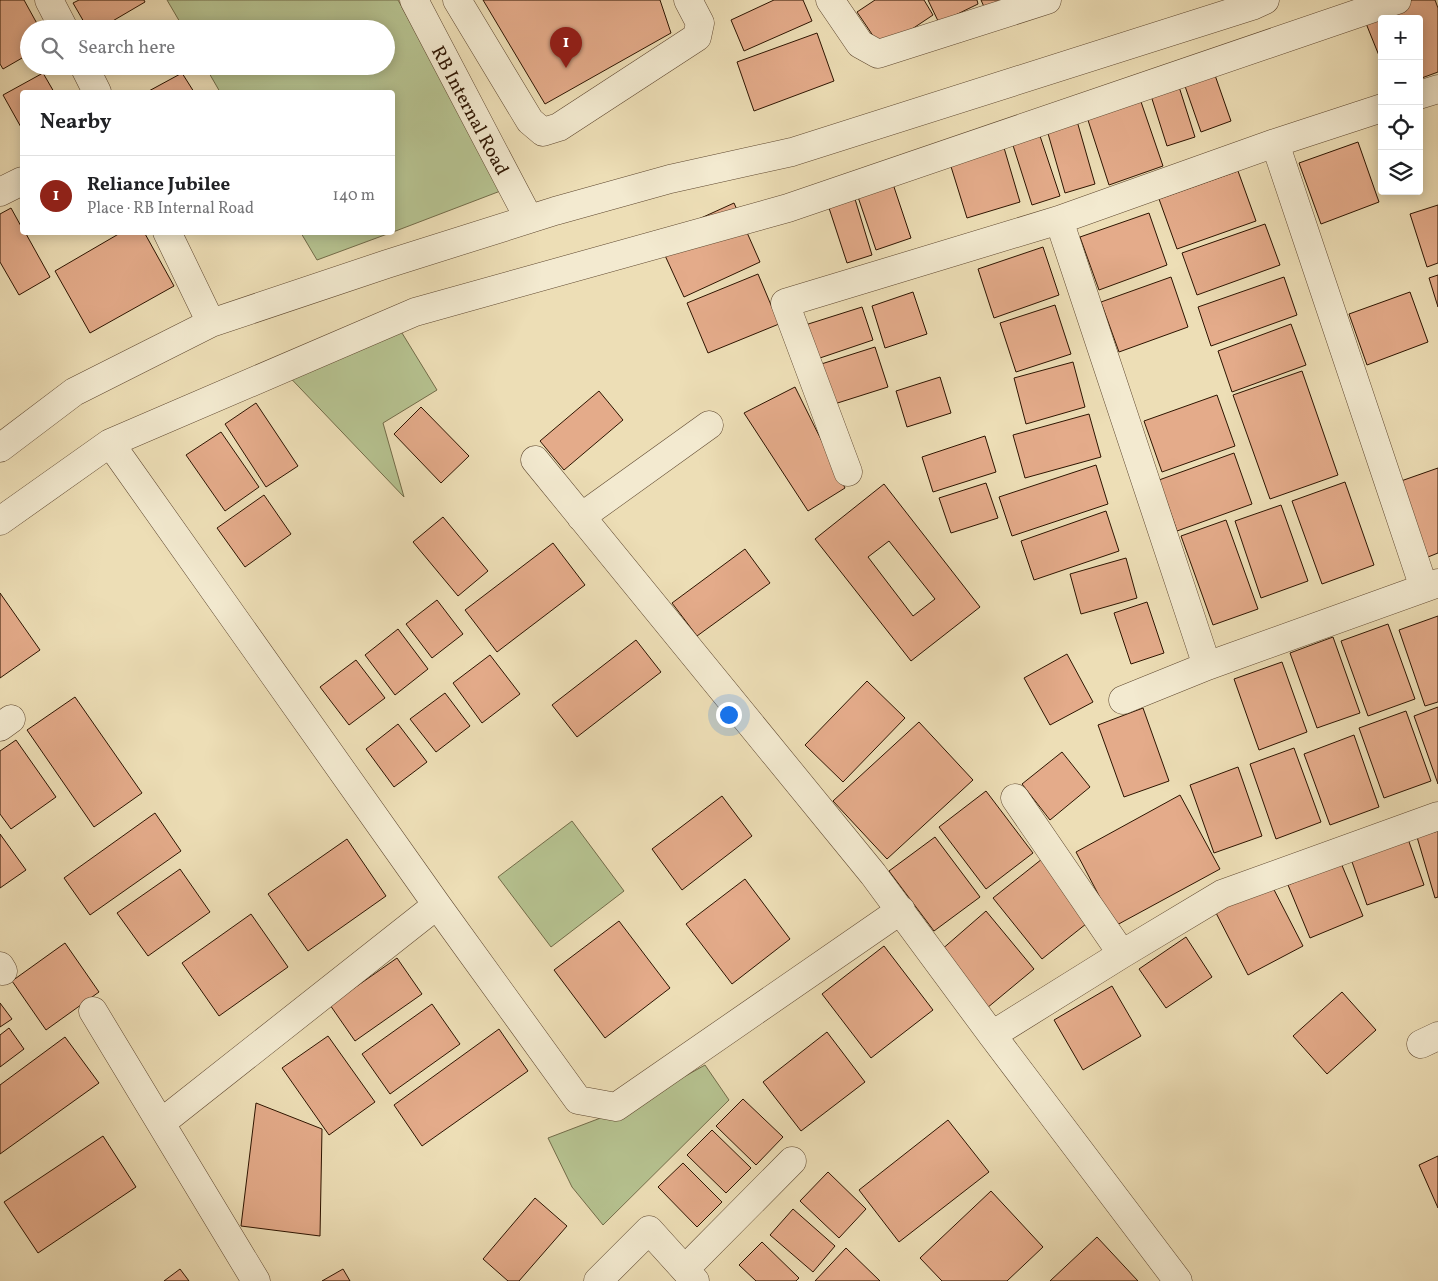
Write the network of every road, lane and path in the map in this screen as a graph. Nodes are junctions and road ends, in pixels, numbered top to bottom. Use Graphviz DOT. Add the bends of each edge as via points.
graph roads {
  1 [pos="49,0"];
  2 [pos="414,0"];
  3 [pos="457,0"];
  4 [pos="688,0"];
  5 [pos="830,0"];
  6 [pos="1046,0"];
  7 [pos="1266,0"];
  8 [pos="1397,0"];
  9 [pos="59,20"];
  10 [pos="89,75"];
  11 [pos="1438,89"];
  12 [pos="97,90"];
  13 [pos="1423,94"];
  14 [pos="1378,109"];
  15 [pos="1275,142"];
  16 [pos="20,182"];
  17 [pos="0,192"];
  18 [pos="529,219"];
  19 [pos="1059,220"];
  20 [pos="168,235"];
  21 [pos="211,323"];
  22 [pos="709,425"];
  23 [pos="110,443"];
  24 [pos="0,448"];
  25 [pos="535,460"];
  26 [pos="848,472"];
  27 [pos="581,517"];
  28 [pos="0,521"];
  29 [pos="1431,586"];
  30 [pos="1207,666"];
  31 [pos="1123,700"];
  32 [pos="1016,798"];
  33 [pos="1438,816"];
  34 [pos="437,906"];
  35 [pos="900,910"];
  36 [pos="1122,954"];
  37 [pos="94,1011"];
  38 [pos="992,1035"];
  39 [pos="161,1123"];
  40 [pos="792,1161"];
  41 [pos="690,1275"];
  42 [pos="256,1281"];
  43 [pos="598,1281"];
  44 [pos="1178,1281"];
  1 -- 9 [label="street"];
  2 -- 18 [label="street, RB Internal Road"];
  3 -- 4 [label="street" via="530,121 543,132 559,127 697,37 700,23"];
  5 -- 6 [label="street" via="860,44 878,54"];
  7 -- 18 [label="street" via="792,152 670,179"];
  8 -- 23 [label="street" via="788,208 415,312"];
  10 -- 12 [label="street"];
  11 -- 13 [label="street"];
  14 -- 15 [label="street"];
  15 -- 19 [label="street"];
  15 -- 29 [label="street"];
  16 -- 17 [label="street"];
  18 -- 21 [label="street"];
  19 -- 26 [label="street" via="785,303"];
  19 -- 30 [label="street"];
  20 -- 21 [label="street"];
  21 -- 24 [label="street" via="74,392"];
  22 -- 27 [label="street"];
  23 -- 28 [label="street"];
  23 -- 34 [label="street"];
  25 -- 27 [label="street"];
  27 -- 35 [label="street"];
  29 -- 30 [label="street"];
  30 -- 31 [label="street"];
  32 -- 36 [label="street"];
  33 -- 36 [label="street" via="1222,894"];
  34 -- 35 [label="street" via="578,1100 616,1107"];
  34 -- 39 [label="street"];
  35 -- 38 [label="street"];
  36 -- 38 [label="street"];
  37 -- 39 [label="street"];
  38 -- 44 [label="street"];
  39 -- 42 [label="street"];
  40 -- 41 [label="street"];
  41 -- 43 [label="street" via="650,1230"];
}
